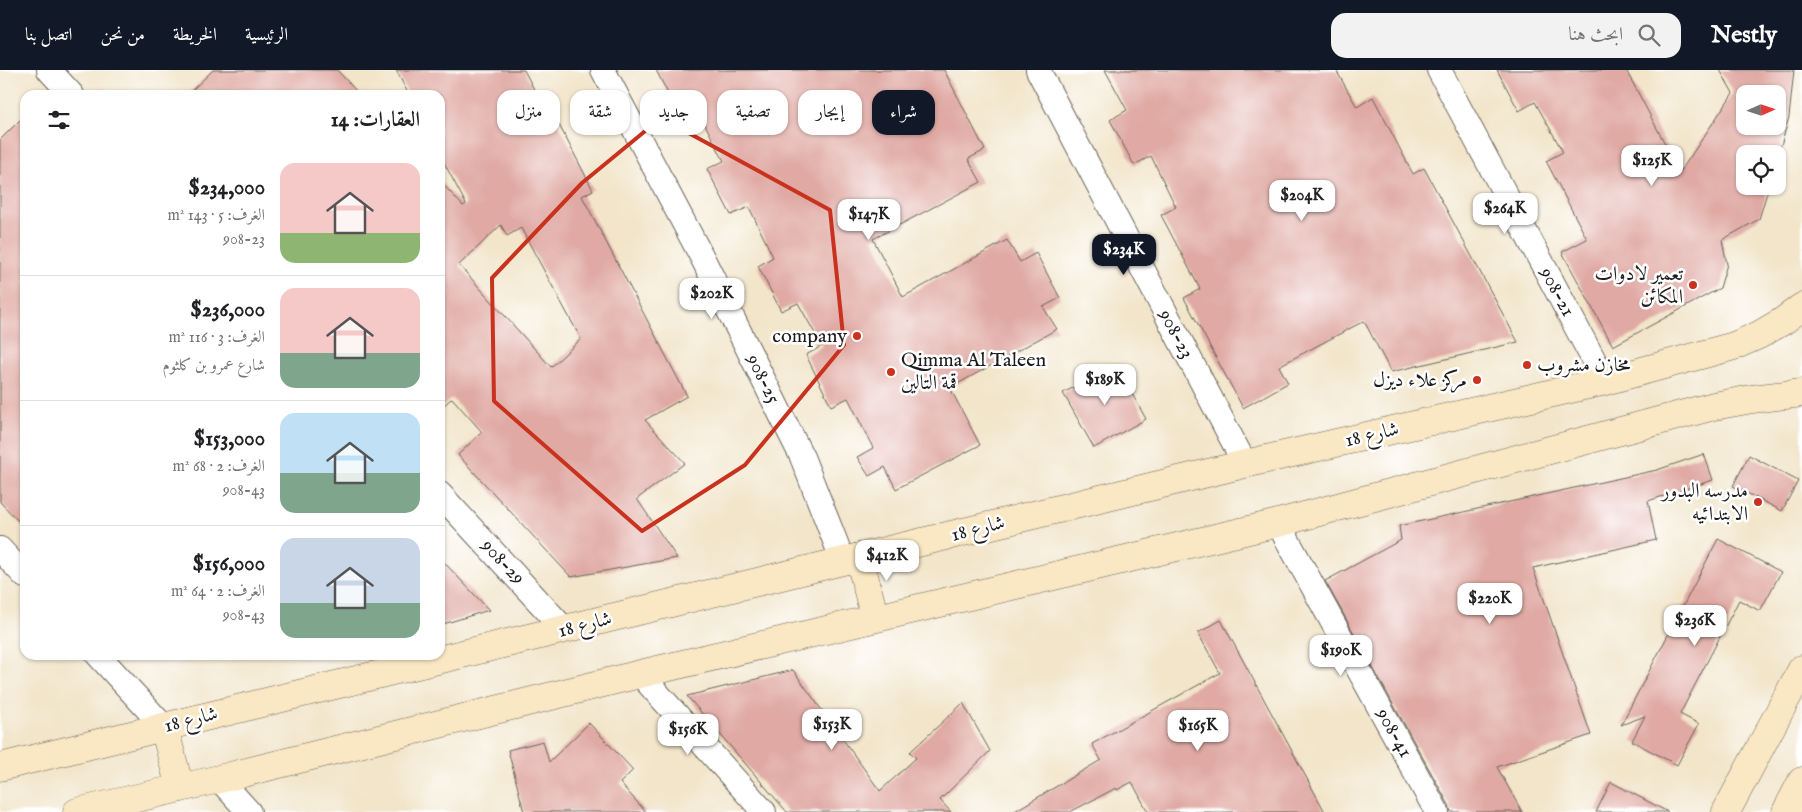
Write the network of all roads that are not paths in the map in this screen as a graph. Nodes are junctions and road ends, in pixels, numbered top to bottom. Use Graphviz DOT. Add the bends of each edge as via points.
graph roads {
  1 [pos="49,70"];
  2 [pos="603,70"];
  3 [pos="1038,70"];
  4 [pos="1440,70"];
  5 [pos="67,90"];
  6 [pos="1802,307"];
  7 [pos="1605,381"];
  8 [pos="1802,393"];
  9 [pos="1245,464"];
  10 [pos="445,499"];
  11 [pos="1278,523"];
  12 [pos="0,549"];
  13 [pos="851,559"];
  14 [pos="20,571"];
  15 [pos="874,618"];
  16 [pos="565,630"];
  17 [pos="445,659"];
  18 [pos="103,660"];
  19 [pos="441,660"];
  20 [pos="1802,669"];
  21 [pos="640,674"];
  22 [pos="164,727"];
  23 [pos="0,767"];
  24 [pos="219,779"];
  25 [pos="1802,781"];
  26 [pos="180,788"];
  27 [pos="77,812"];
  28 [pos="249,812"];
  29 [pos="764,812"];
  30 [pos="1437,812"];
  31 [pos="1726,812"];
  32 [pos="1786,812"];
  1 -- 5 [label="street"];
  2 -- 13 [label="street, 908-25" via="703,259"];
  3 -- 9 [label="street, 908-23"];
  4 -- 7 [label="street, 908-21"];
  6 -- 7 [label="street, شارع 18" via="1759,335 1734,346"];
  7 -- 9 [label="street, شارع 18"];
  8 -- 11 [label="street" via="1714,406"];
  9 -- 13 [label="street, شارع 18"];
  10 -- 16 [label="street, 908-29"];
  11 -- 15 [label="street"];
  11 -- 30 [label="street, 908-41"];
  12 -- 14 [label="street"];
  13 -- 15 [label="street"];
  13 -- 16 [label="street, شارع 18"];
  15 -- 21 [label="street"];
  16 -- 17 [label="street, شارع 18"];
  18 -- 22 [label="street"];
  19 -- 22 [label="street, شارع 18"];
  20 -- 31 [label="street"];
  21 -- 24 [label="street"];
  21 -- 29 [label="street"];
  22 -- 23 [label="street, شارع 18"];
  22 -- 26 [label="street"];
  24 -- 26 [label="street"];
  24 -- 28 [label="street"];
  25 -- 32 [label="street"];
  26 -- 27 [label="street"];
}
